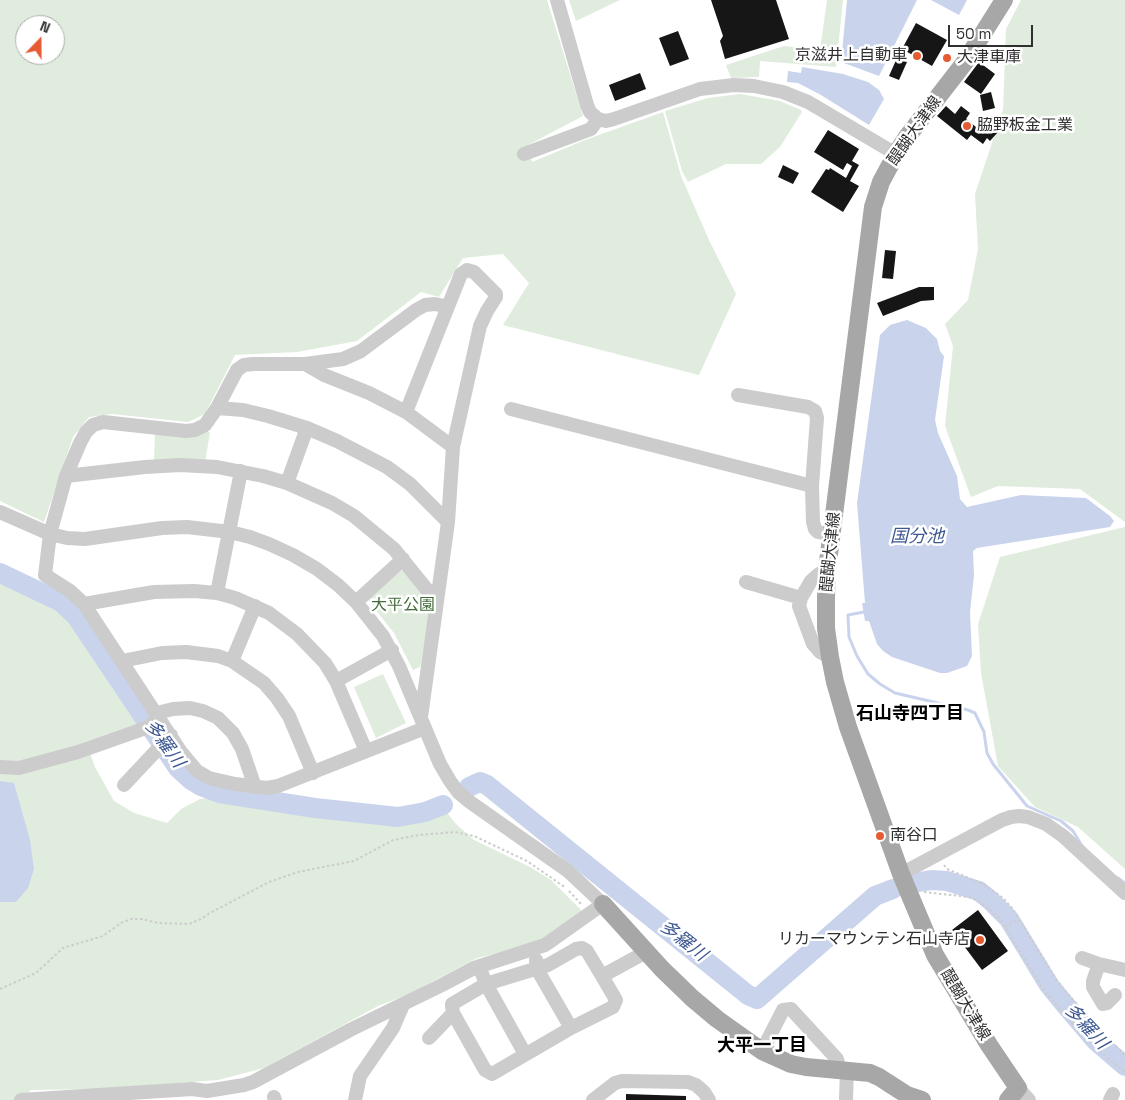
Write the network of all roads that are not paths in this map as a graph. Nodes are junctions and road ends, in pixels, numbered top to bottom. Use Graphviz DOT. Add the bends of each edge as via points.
graph roads {
  1 [pos="557,0"];
  2 [pos="1004,0"];
  3 [pos="598,119"];
  4 [pos="524,154"];
  5 [pos="896,154"];
  6 [pos="448,307"];
  7 [pos="306,364"];
  8 [pos="738,395"];
  9 [pos="217,408"];
  10 [pos="511,409"];
  11 [pos="406,412"];
  12 [pos="307,428"];
  13 [pos="453,447"];
  14 [pos="240,471"];
  15 [pos="66,476"];
  16 [pos="287,483"];
  17 [pos="812,486"];
  18 [pos="0,512"];
  19 [pos="448,522"];
  20 [pos="230,532"];
  21 [pos="50,534"];
  22 [pos="832,535"];
  23 [pos="403,559"];
  24 [pos="827,570"];
  25 [pos="746,582"];
  26 [pos="217,593"];
  27 [pos="801,598"];
  28 [pos="356,602"];
  29 [pos="437,602"];
  30 [pos="84,604"];
  31 [pos="255,606"];
  32 [pos="392,650"];
  33 [pos="830,657"];
  34 [pos="428,659"];
  35 [pos="122,661"];
  36 [pos="232,661"];
  37 [pos="404,678"];
  38 [pos="336,680"];
  39 [pos="159,716"];
  40 [pos="423,723"];
  41 [pos="171,735"];
  42 [pos="366,751"];
  43 [pos="0,767"];
  44 [pos="313,773"];
  45 [pos="124,785"];
  46 [pos="255,787"];
  47 [pos="901,874"];
  48 [pos="1125,893"];
  49 [pos="597,908"];
  50 [pos="572,927"];
  51 [pos="534,948"];
  52 [pos="582,948"];
  53 [pos="646,952"];
  54 [pos="1082,958"];
  55 [pos="1099,964"];
  56 [pos="479,966"];
  57 [pos="537,969"];
  58 [pos="1125,970"];
  59 [pos="602,976"];
  60 [pos="486,984"];
  61 [pos="442,985"];
  62 [pos="1115,995"];
  63 [pos="403,1005"];
  64 [pos="452,1008"];
  65 [pos="571,1028"];
  66 [pos="429,1038"];
  67 [pos="762,1051"];
  68 [pos="525,1054"];
  69 [pos="844,1070"];
  70 [pos="1018,1096"];
  71 [pos="90,1098"];
  72 [pos="38,1099"];
  73 [pos="21,1100"];
  74 [pos="355,1100"];
  75 [pos="593,1100"];
  76 [pos="709,1100"];
  77 [pos="846,1100"];
  78 [pos="922,1100"];
  1 -- 3 [label="street" via="587,104"];
  2 -- 5 [label="main road, 醍醐大津線" via="965,62"];
  3 -- 4 [label="street" via="591,129"];
  3 -- 5 [label="street" via="606,121 700,89 754,86 808,102"];
  5 -- 22 [label="main road, 醍醐大津線" via="881,182 873,207"];
  6 -- 7 [label="street" via="425,305 404,317 361,351 343,359"];
  6 -- 11 [label="street"];
  6 -- 13 [label="street" via="461,274 467,270 474,272 496,294 480,326"];
  7 -- 9 [label="street" via="244,365 234,375"];
  7 -- 11 [label="street"];
  8 -- 17 [label="street" via="815,411"];
  9 -- 12 [label="street" via="242,410"];
  9 -- 15 [label="street" via="205,425 196,430 103,422 93,425 80,443"];
  10 -- 17 [label="street"];
  11 -- 13 [label="street"];
  12 -- 16 [label="street"];
  12 -- 19 [label="street" via="387,467 410,484"];
  13 -- 19 [label="street"];
  14 -- 15 [label="street" via="180,465"];
  14 -- 16 [label="street"];
  14 -- 20 [label="street"];
  15 -- 21 [label="street"];
  16 -- 23 [label="street" via="354,516"];
  17 -- 22 [label="street" via="815,529"];
  18 -- 21 [label="street"];
  19 -- 29 [label="street"];
  20 -- 21 [label="street" via="186,527 85,539"];
  20 -- 26 [label="street"];
  20 -- 28 [label="street" via="294,554 324,574"];
  21 -- 30 [label="street" via="45,575"];
  22 -- 24 [label="main road, 醍醐大津線"];
  23 -- 28 [label="street"];
  23 -- 29 [label="street"];
  24 -- 27 [label="street" via="811,581"];
  24 -- 33 [label="main road, 醍醐大津線" via="826,628"];
  25 -- 27 [label="street"];
  26 -- 30 [label="street" via="174,590"];
  26 -- 31 [label="street"];
  27 -- 33 [label="street" via="799,606 813,644"];
  28 -- 32 [label="street"];
  29 -- 34 [label="street"];
  30 -- 35 [label="street"];
  31 -- 36 [label="street"];
  31 -- 38 [label="street" via="283,622 312,647"];
  32 -- 37 [label="street"];
  32 -- 38 [label="street"];
  33 -- 47 [label="main road, 醍醐大津線" via="848,727"];
  34 -- 37 [label="street" via="421,677"];
  34 -- 40 [label="street"];
  35 -- 36 [label="street" via="186,652"];
  35 -- 39 [label="street"];
  36 -- 44 [label="street" via="264,683 277,698 289,716"];
  37 -- 40 [label="street"];
  38 -- 42 [label="street"];
  39 -- 41 [label="street"];
  39 -- 43 [label="street" via="146,728 78,752 19,768"];
  39 -- 46 [label="street" via="173,709 190,708 218,718 233,733 242,749"];
  40 -- 42 [label="street"];
  40 -- 49 [label="street" via="440,764 458,792 568,871"];
  41 -- 45 [label="street"];
  41 -- 46 [label="street" via="197,771 209,778"];
  42 -- 44 [label="street"];
  44 -- 46 [label="street" via="278,786"];
  47 -- 48 [label="street" via="1011,817 1028,817 1063,836"];
  47 -- 70 [label="main road, 醍醐大津線" via="935,955"];
  49 -- 50 [label="street"];
  49 -- 53 [label="main road"];
  50 -- 51 [label="street" via="545,945"];
  50 -- 52 [label="street"];
  51 -- 56 [label="street"];
  51 -- 57 [label="street"];
  52 -- 57 [label="street"];
  52 -- 59 [label="street"];
  53 -- 59 [label="street"];
  53 -- 67 [label="main road" via="692,998"];
  54 -- 55 [label="street"];
  55 -- 58 [label="street"];
  55 -- 62 [label="street" via="1093,987 1103,1004"];
  56 -- 60 [label="street"];
  56 -- 61 [label="street"];
  57 -- 60 [label="street"];
  57 -- 65 [label="street"];
  59 -- 65 [label="street" via="616,1000 614,1007"];
  60 -- 64 [label="street"];
  60 -- 68 [label="street"];
  61 -- 63 [label="street"];
  61 -- 64 [label="street"];
  63 -- 71 [label="street" via="244,1085"];
  63 -- 74 [label="street" via="393,1028 360,1076"];
  64 -- 66 [label="street"];
  64 -- 68 [label="street" via="485,1070 492,1074"];
  65 -- 68 [label="street"];
  67 -- 69 [label="main road" via="791,1064"];
  67 -- 69 [label="street" via="783,1010 791,1008"];
  69 -- 77 [label="street"];
  69 -- 78 [label="main road" via="870,1073"];
  71 -- 72 [label="street"];
  72 -- 73 [label="street"];
  75 -- 76 [label="street" via="615,1083 622,1082 688,1082 696,1085"];
}
